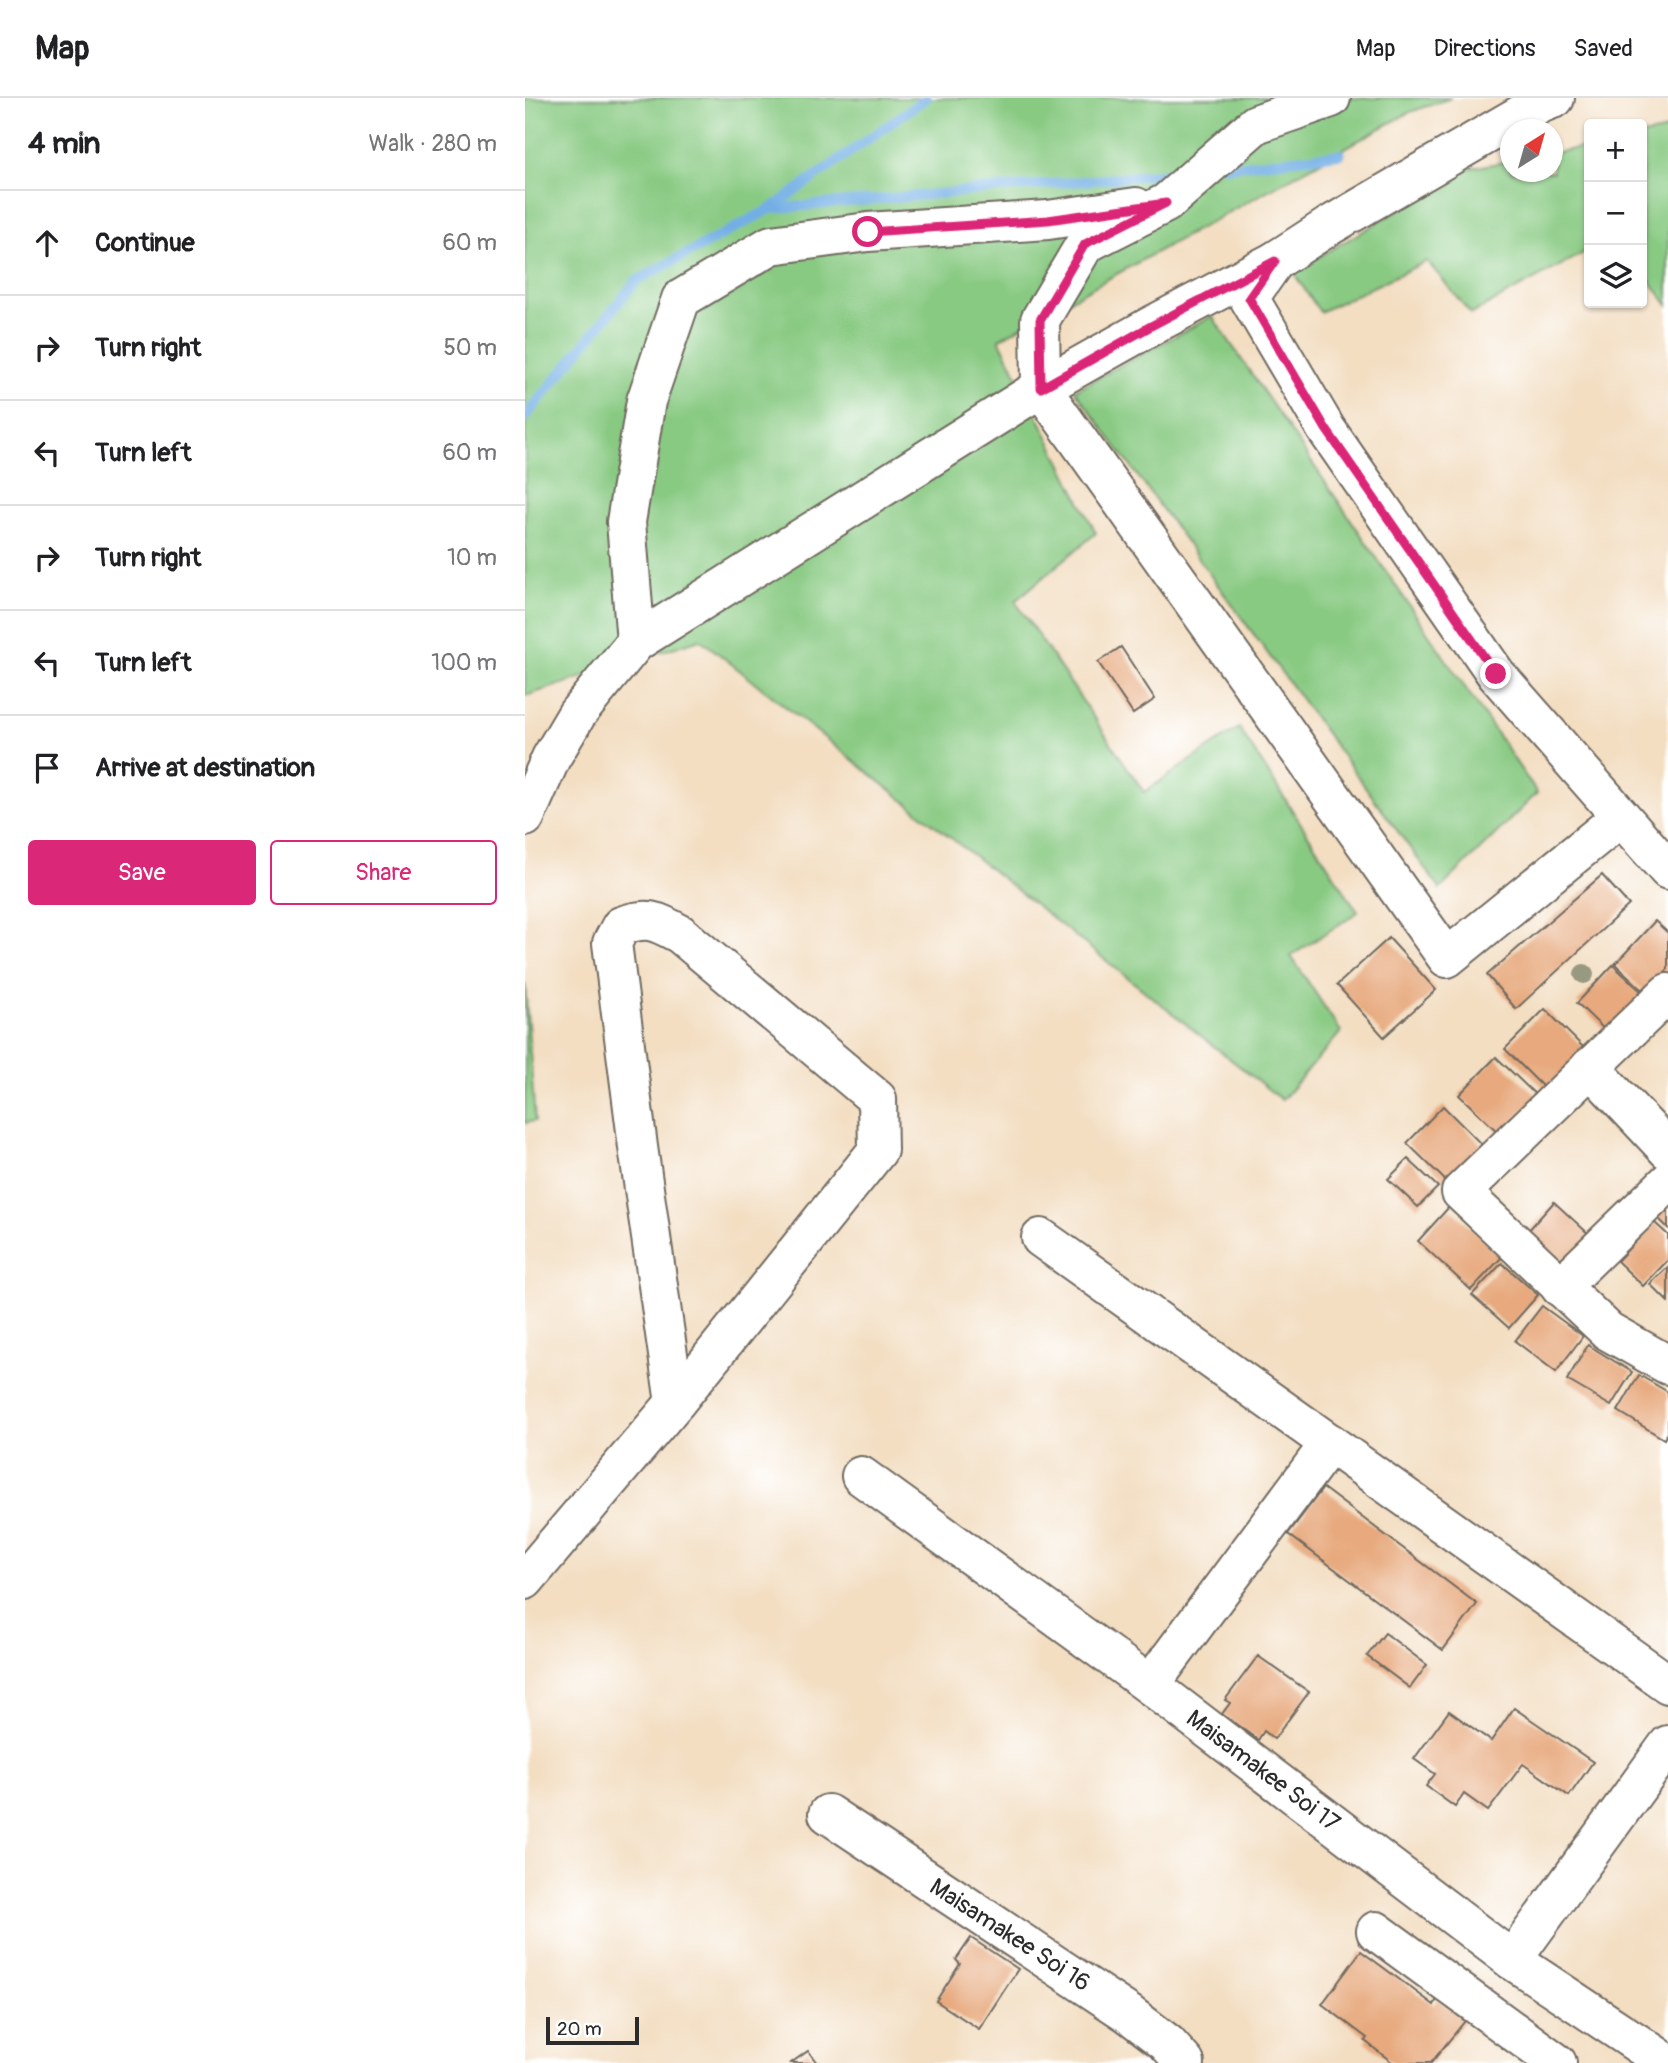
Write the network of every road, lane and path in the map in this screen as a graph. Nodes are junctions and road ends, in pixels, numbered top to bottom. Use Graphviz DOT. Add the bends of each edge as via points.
graph roads {
  1 [pos="1331,98"];
  2 [pos="1542,100"];
  3 [pos="1166,203"];
  4 [pos="1275,261"];
  5 [pos="1041,388"];
  6 [pos="636,642"];
  7 [pos="525,817"];
  8 [pos="1621,817"];
  9 [pos="1668,870"];
  10 [pos="1668,993"];
  11 [pos="1590,1067"];
  12 [pos="1668,1150"];
  13 [pos="1668,1182"];
  14 [pos="1041,1238"];
  15 [pos="1560,1287"];
  16 [pos="1668,1365"];
  17 [pos="675,1403"];
  18 [pos="1330,1443"];
  19 [pos="861,1476"];
  20 [pos="525,1580"];
  21 [pos="1668,1684"];
  22 [pos="1150,1685"];
  23 [pos="1668,1745"];
  24 [pos="828,1814"];
  25 [pos="1376,1931"];
  26 [pos="1513,1959"];
  27 [pos="1185,2063"];
  28 [pos="1557,2063"];
  29 [pos="1667,2063"];
  1 -- 3 [label="street" via="1256,124"];
  2 -- 4 [label="street"];
  3 -- 5 [label="street" via="1085,244 1040,320"];
  3 -- 6 [label="street" via="1048,220 868,232 771,245 681,299 646,401 627,522"];
  4 -- 5 [label="street"];
  4 -- 8 [label="street" via="1249,298 1326,429 1496,674"];
  5 -- 6 [label="street"];
  5 -- 8 [label="street" via="1447,958"];
  6 -- 7 [label="street" via="577,714"];
  8 -- 9 [label="street"];
  10 -- 11 [label="street"];
  11 -- 12 [label="street"];
  11 -- 15 [label="street" via="1461,1192"];
  13 -- 15 [label="street"];
  14 -- 18 [label="street"];
  15 -- 16 [label="street" via="1608,1331"];
  17 -- 17 [label="street" via="878,1150 877,1099 680,934 656,921 637,920 621,926 612,943"];
  17 -- 20 [label="street"];
  18 -- 21 [label="street"];
  18 -- 22 [label="street"];
  19 -- 22 [label="street, Maisamakee Soi 17"];
  22 -- 26 [label="street, Maisamakee Soi 17"];
  23 -- 26 [label="street"];
  24 -- 27 [label="street, Maisamakee Soi 16" via="1129,2014"];
  25 -- 28 [label="street"];
  26 -- 29 [label="street, Maisamakee Soi 17"];
}
